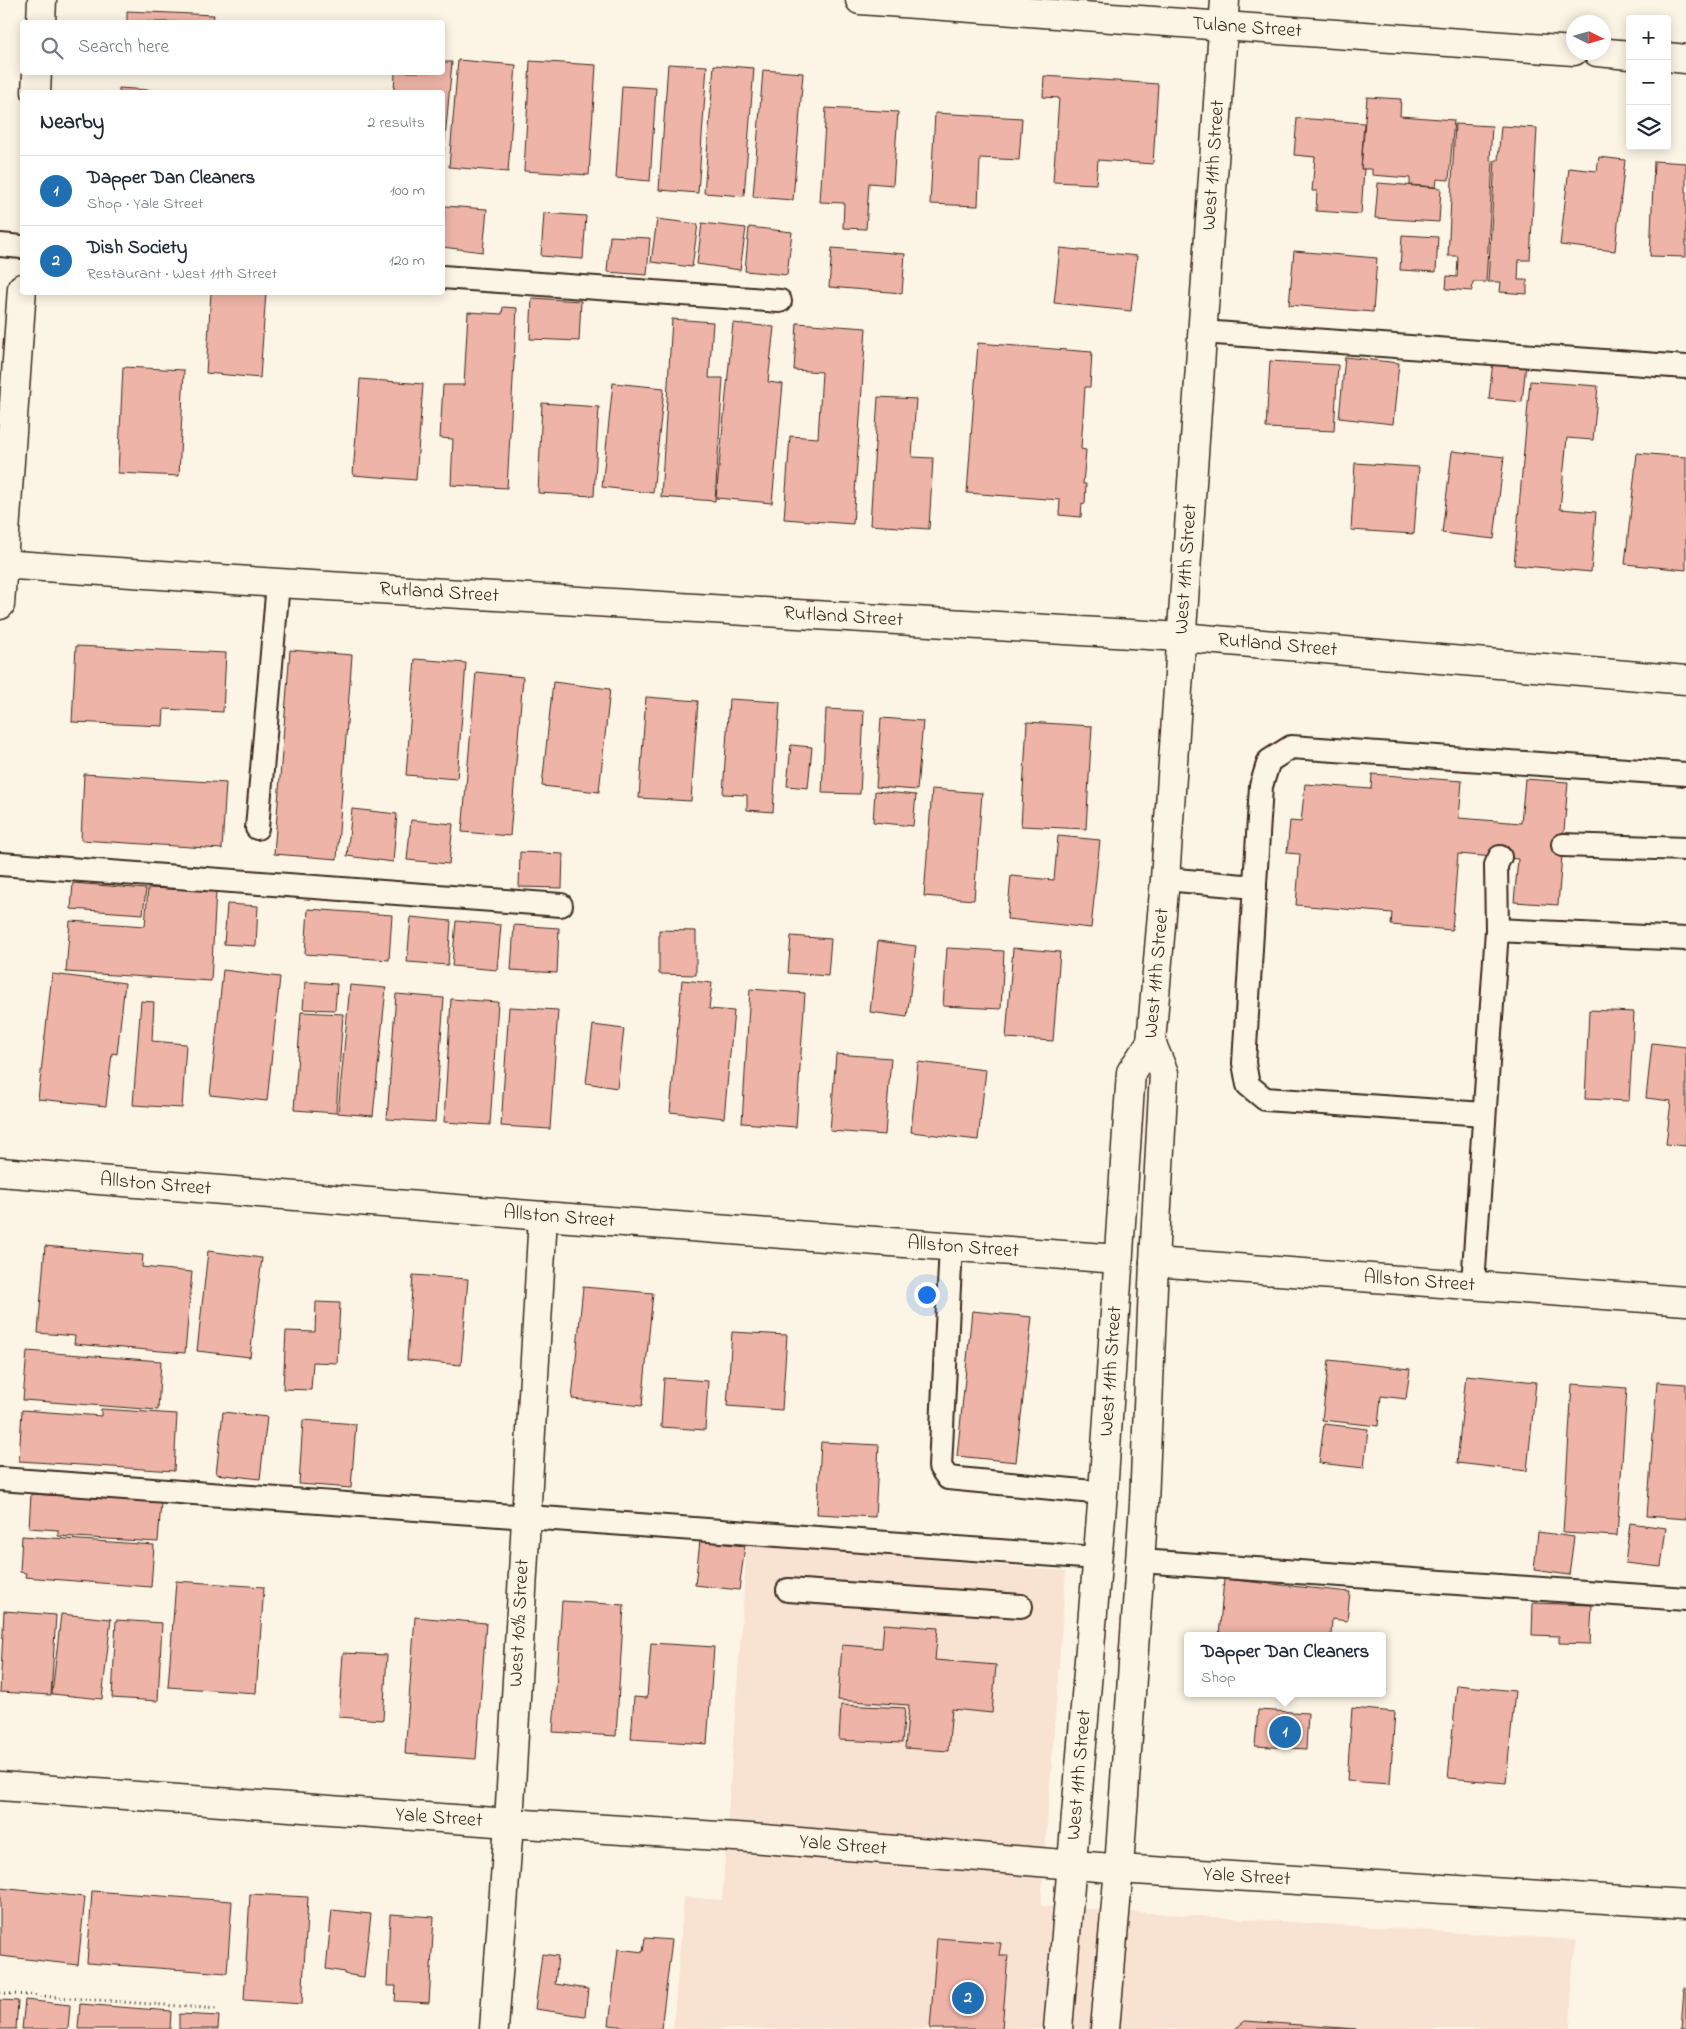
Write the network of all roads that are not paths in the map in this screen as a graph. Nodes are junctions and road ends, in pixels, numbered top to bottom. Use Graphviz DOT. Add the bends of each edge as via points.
graph roads {
  1 [pos="42,0"];
  2 [pos="860,0"];
  3 [pos="1224,13"];
  4 [pos="41,20"];
  5 [pos="1566,50"];
  6 [pos="1611,53"];
  7 [pos="1626,55"];
  8 [pos="1671,57"];
  9 [pos="1686,59"];
  10 [pos="37,75"];
  11 [pos="36,90"];
  12 [pos="0,245"];
  13 [pos="20,247"];
  14 [pos="445,277"];
  15 [pos="21,295"];
  16 [pos="780,301"];
  17 [pos="1202,332"];
  18 [pos="1686,366"];
  19 [pos="1,564"];
  20 [pos="278,583"];
  21 [pos="0,604"];
  22 [pos="1181,637"];
  23 [pos="1686,680"];
  24 [pos="1686,774"];
  25 [pos="258,828"];
  26 [pos="1563,845"];
  27 [pos="1686,850"];
  28 [pos="1500,857"];
  29 [pos="0,864"];
  30 [pos="1165,879"];
  31 [pos="1255,887"];
  32 [pos="561,905"];
  33 [pos="1497,930"];
  34 [pos="1686,939"];
  35 [pos="1151,1042"];
  36 [pos="1484,1114"];
  37 [pos="0,1172"];
  38 [pos="543,1216"];
  39 [pos="951,1246"];
  40 [pos="1118,1259"];
  41 [pos="1154,1262"];
  42 [pos="1473,1284"];
  43 [pos="1686,1301"];
  44 [pos="0,1479"];
  45 [pos="1103,1494"];
  46 [pos="526,1517"];
  47 [pos="1097,1558"];
  48 [pos="1140,1560"];
  49 [pos="788,1590"];
  50 [pos="1686,1600"];
  51 [pos="1021,1606"];
  52 [pos="0,1786"];
  53 [pos="509,1823"];
  54 [pos="1071,1863"];
  55 [pos="1119,1868"];
  56 [pos="1686,1904"];
  57 [pos="494,2029"];
  58 [pos="1058,2029"];
  59 [pos="1105,2029"];
  1 -- 4 [label="street"];
  2 -- 3 [label="street, Tulane Street"];
  3 -- 5 [label="street, Tulane Street"];
  3 -- 17 [label="street, West 11th Street"];
  6 -- 7 [label="street"];
  8 -- 9 [label="street"];
  10 -- 11 [label="street"];
  12 -- 13 [label="lane"];
  14 -- 16 [label="lane"];
  15 -- 19 [label="street"];
  17 -- 18 [label="lane"];
  17 -- 22 [label="street, West 11th Street"];
  19 -- 20 [label="street, Rutland Street"];
  19 -- 21 [label="street"];
  20 -- 22 [label="street, Rutland Street"];
  20 -- 25 [label="lane"];
  22 -- 23 [label="street, Rutland Street"];
  22 -- 30 [label="street, West 11th Street"];
  24 -- 31 [label="lane" via="1291,747 1269,761 1261,786"];
  26 -- 27 [label="lane"];
  28 -- 33 [label="lane" via="1496,865"];
  29 -- 32 [label="lane"];
  30 -- 31 [label="lane"];
  30 -- 35 [label="street, West 11th Street"];
  31 -- 36 [label="lane" via="1244,1063 1248,1085 1265,1099"];
  33 -- 34 [label="lane"];
  33 -- 36 [label="lane"];
  35 -- 40 [label="street, West 11th Street" via="1131,1072"];
  35 -- 41 [label="street" via="1164,1074"];
  36 -- 42 [label="lane"];
  37 -- 38 [label="street, Allston Street"];
  38 -- 39 [label="street, Allston Street"];
  38 -- 46 [label="street, West 10½ Street"];
  39 -- 40 [label="street, Allston Street"];
  39 -- 45 [label="lane" via="940,1467 948,1478"];
  40 -- 45 [label="street, West 11th Street"];
  41 -- 42 [label="street, Allston Street"];
  41 -- 48 [label="street"];
  42 -- 43 [label="street, Allston Street"];
  44 -- 46 [label="lane"];
  45 -- 47 [label="street, West 11th Street"];
  46 -- 47 [label="lane"];
  46 -- 53 [label="street, West 10½ Street"];
  47 -- 54 [label="street, West 11th Street"];
  48 -- 50 [label="lane"];
  48 -- 55 [label="street"];
  49 -- 51 [label="lane"];
  52 -- 53 [label="street, Yale Street"];
  53 -- 54 [label="street, Yale Street"];
  53 -- 57 [label="street, West 10½ Street"];
  54 -- 55 [label="street, Yale Street"];
  54 -- 58 [label="street, West 11th Street"];
  55 -- 56 [label="street, Yale Street"];
  55 -- 59 [label="street"];
}
